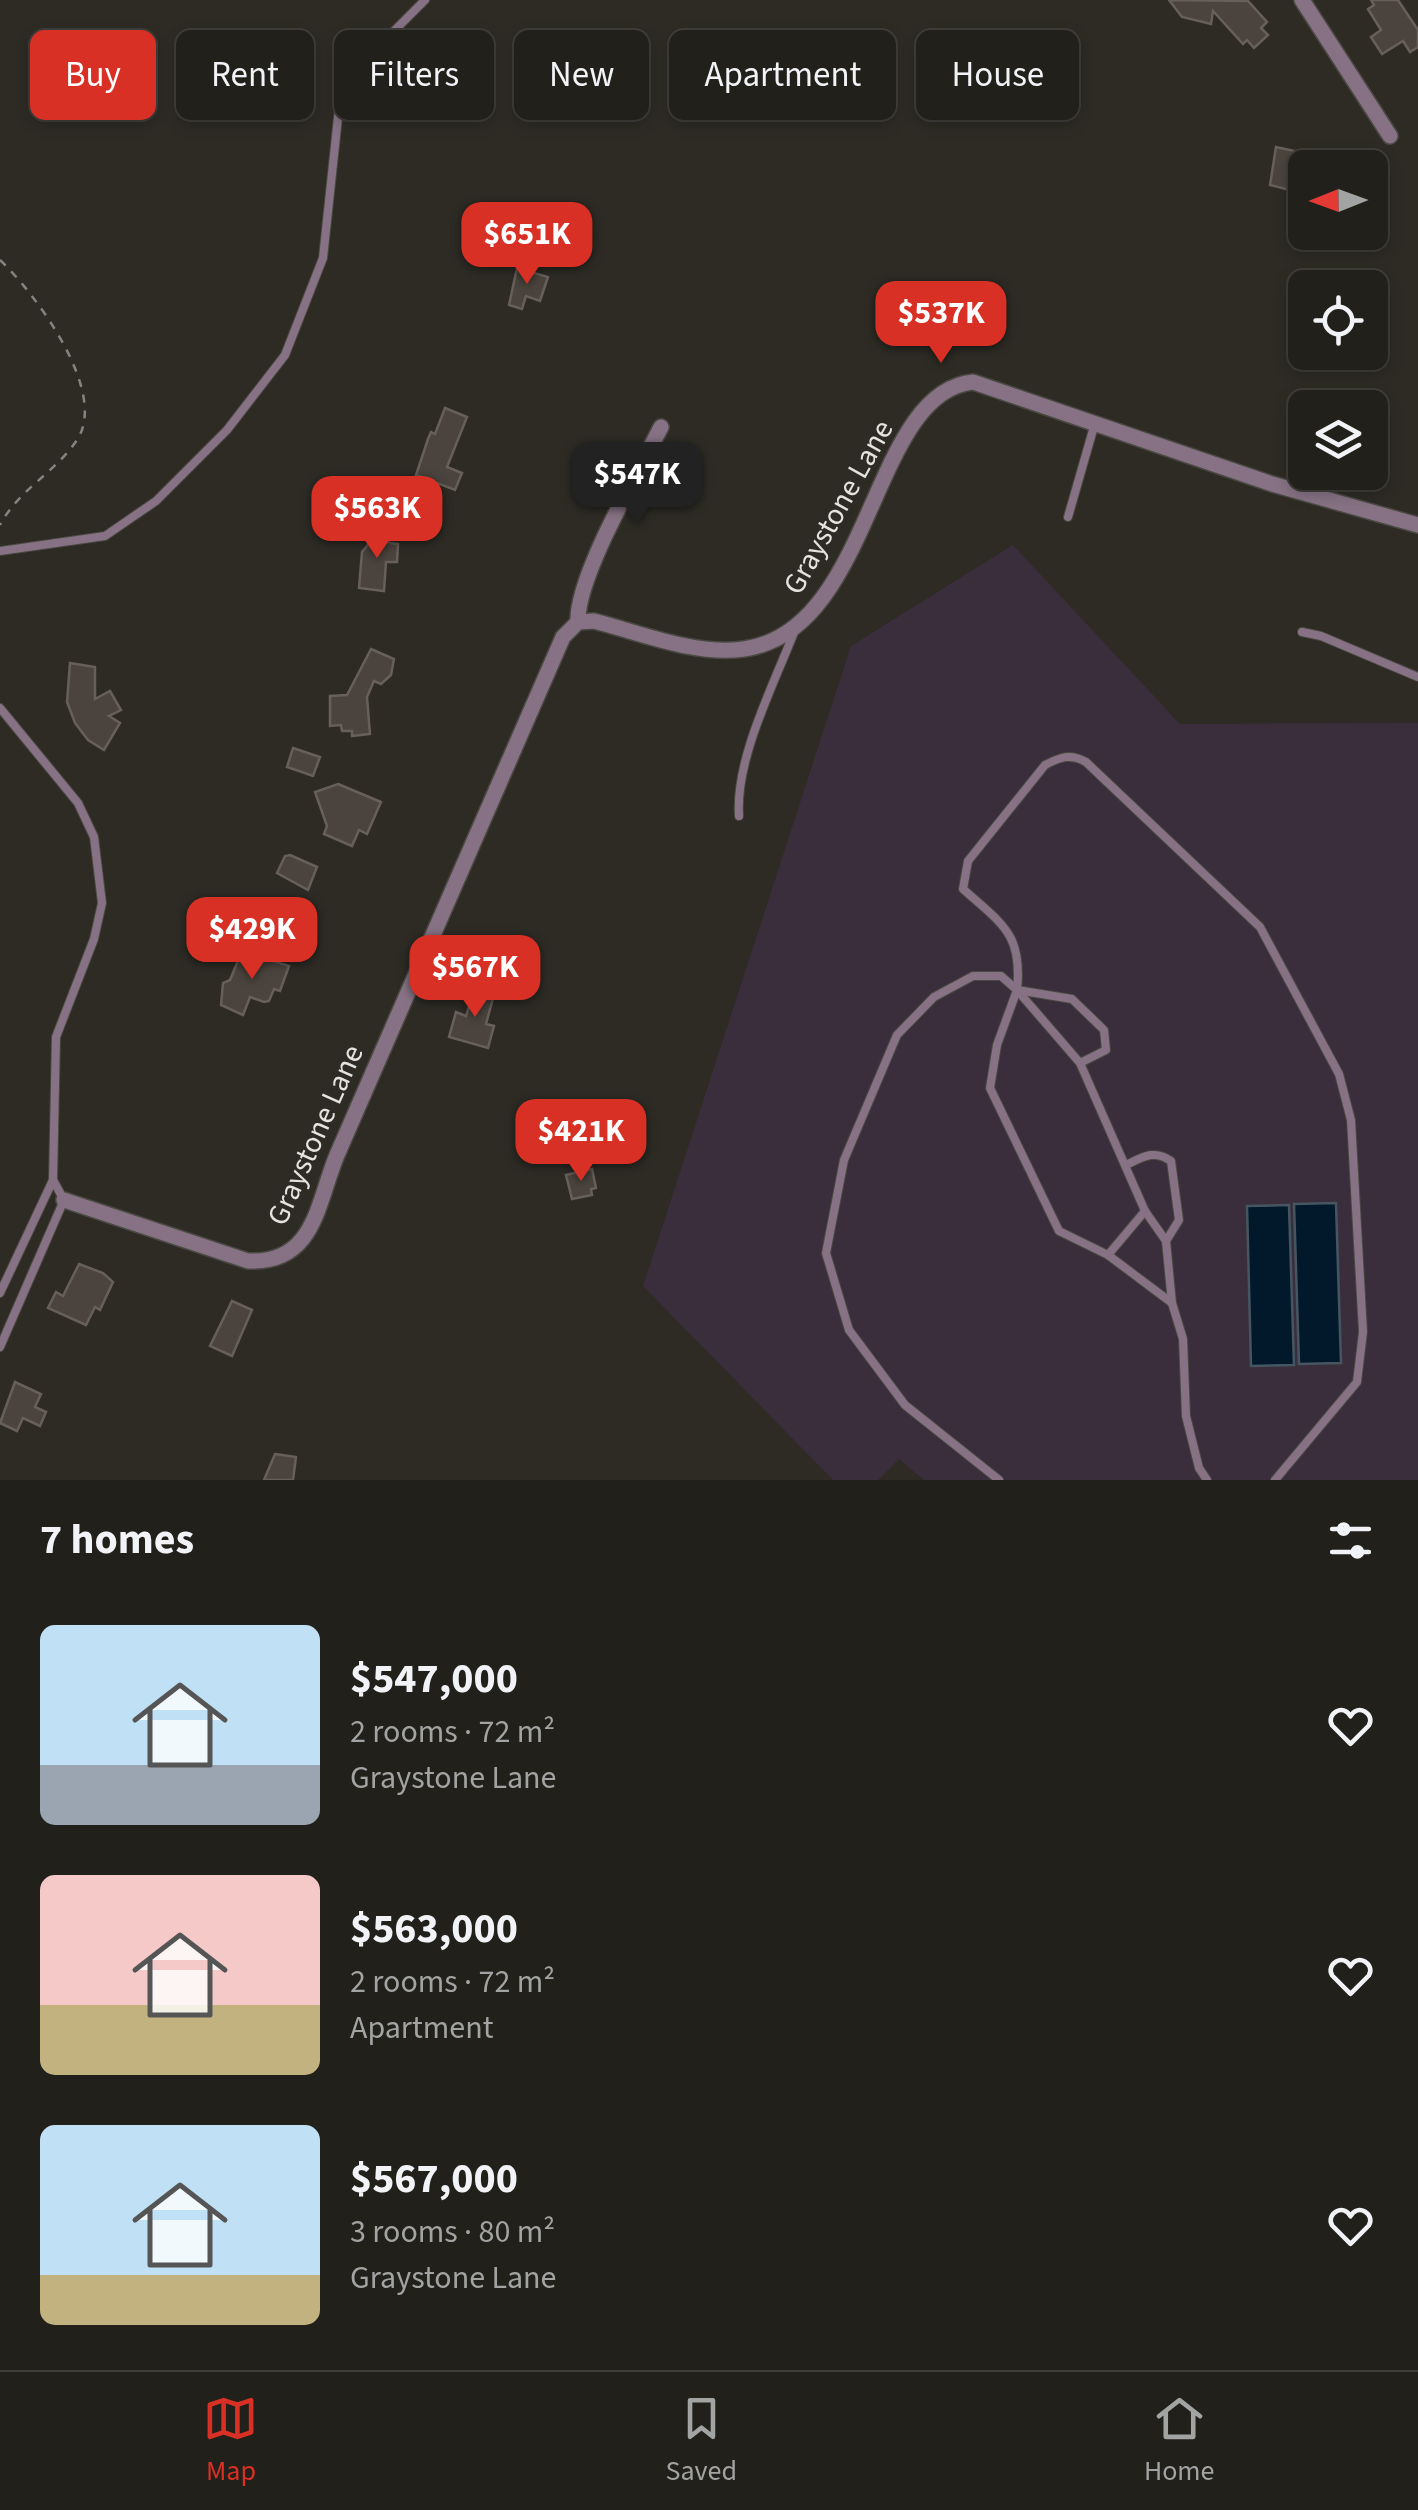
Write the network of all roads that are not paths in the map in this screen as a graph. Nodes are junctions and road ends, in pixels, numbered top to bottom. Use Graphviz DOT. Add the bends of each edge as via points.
graph roads {
  1 [pos="425,0"];
  2 [pos="1302,0"];
  3 [pos="1390,136"];
  4 [pos="1095,423"];
  5 [pos="661,427"];
  6 [pos="1068,517"];
  7 [pos="1418,524"];
  8 [pos="0,552"];
  9 [pos="578,622"];
  10 [pos="795,630"];
  11 [pos="1302,632"];
  12 [pos="1418,677"];
  13 [pos="0,708"];
  14 [pos="739,816"];
  15 [pos="1017,990"];
  16 [pos="1080,1063"];
  17 [pos="1126,1165"];
  18 [pos="53,1180"];
  19 [pos="64,1200"];
  20 [pos="1145,1211"];
  21 [pos="1166,1241"];
  22 [pos="1108,1255"];
  23 [pos="0,1293"];
  24 [pos="1172,1303"];
  25 [pos="0,1347"];
  26 [pos="1000,1480"];
  27 [pos="1206,1480"];
  28 [pos="1275,1480"];
  1 -- 8 [label="lane" via="370,55 339,108 323,258 285,355 156,501 105,536"];
  2 -- 3 [label="street"];
  4 -- 6 [label="lane"];
  4 -- 7 [label="street, Graystone Lane" via="1335,504"];
  4 -- 10 [label="street, Graystone Lane" via="973,382 946,388 891,464 832,586"];
  5 -- 9 [label="street, Graystone Lane" via="589,575"];
  9 -- 10 [label="street, Graystone Lane" via="721,650 760,646"];
  9 -- 19 [label="street, Graystone Lane" via="563,636 297,1246 268,1262 248,1261"];
  10 -- 14 [label="lane" via="747,758"];
  11 -- 12 [label="lane"];
  13 -- 18 [label="lane" via="78,804 98,864 102,903 94,939 56,1037"];
  15 -- 16 [label="lane"];
  15 -- 16 [label="lane" via="1072,999 1104,1030 1106,1050"];
  15 -- 22 [label="lane" via="990,1088 1059,1231"];
  15 -- 26 [label="lane" via="1001,976 973,976 934,997 896,1035 844,1160 826,1253 849,1330 905,1405"];
  15 -- 28 [label="lane" via="1018,948 1010,932 963,889 968,861 1045,764 1059,757 1086,762 1260,927 1279,958 1339,1074 1351,1120 1362,1332 1357,1382"];
  16 -- 17 [label="lane"];
  17 -- 20 [label="lane"];
  17 -- 21 [label="lane" via="1148,1154 1170,1160 1178,1220"];
  18 -- 19 [label="lane"];
  18 -- 23 [label="lane"];
  19 -- 25 [label="lane"];
  20 -- 21 [label="lane"];
  20 -- 22 [label="lane"];
  21 -- 24 [label="lane"];
  22 -- 24 [label="lane"];
  24 -- 27 [label="lane" via="1183,1339 1186,1416"];
}
